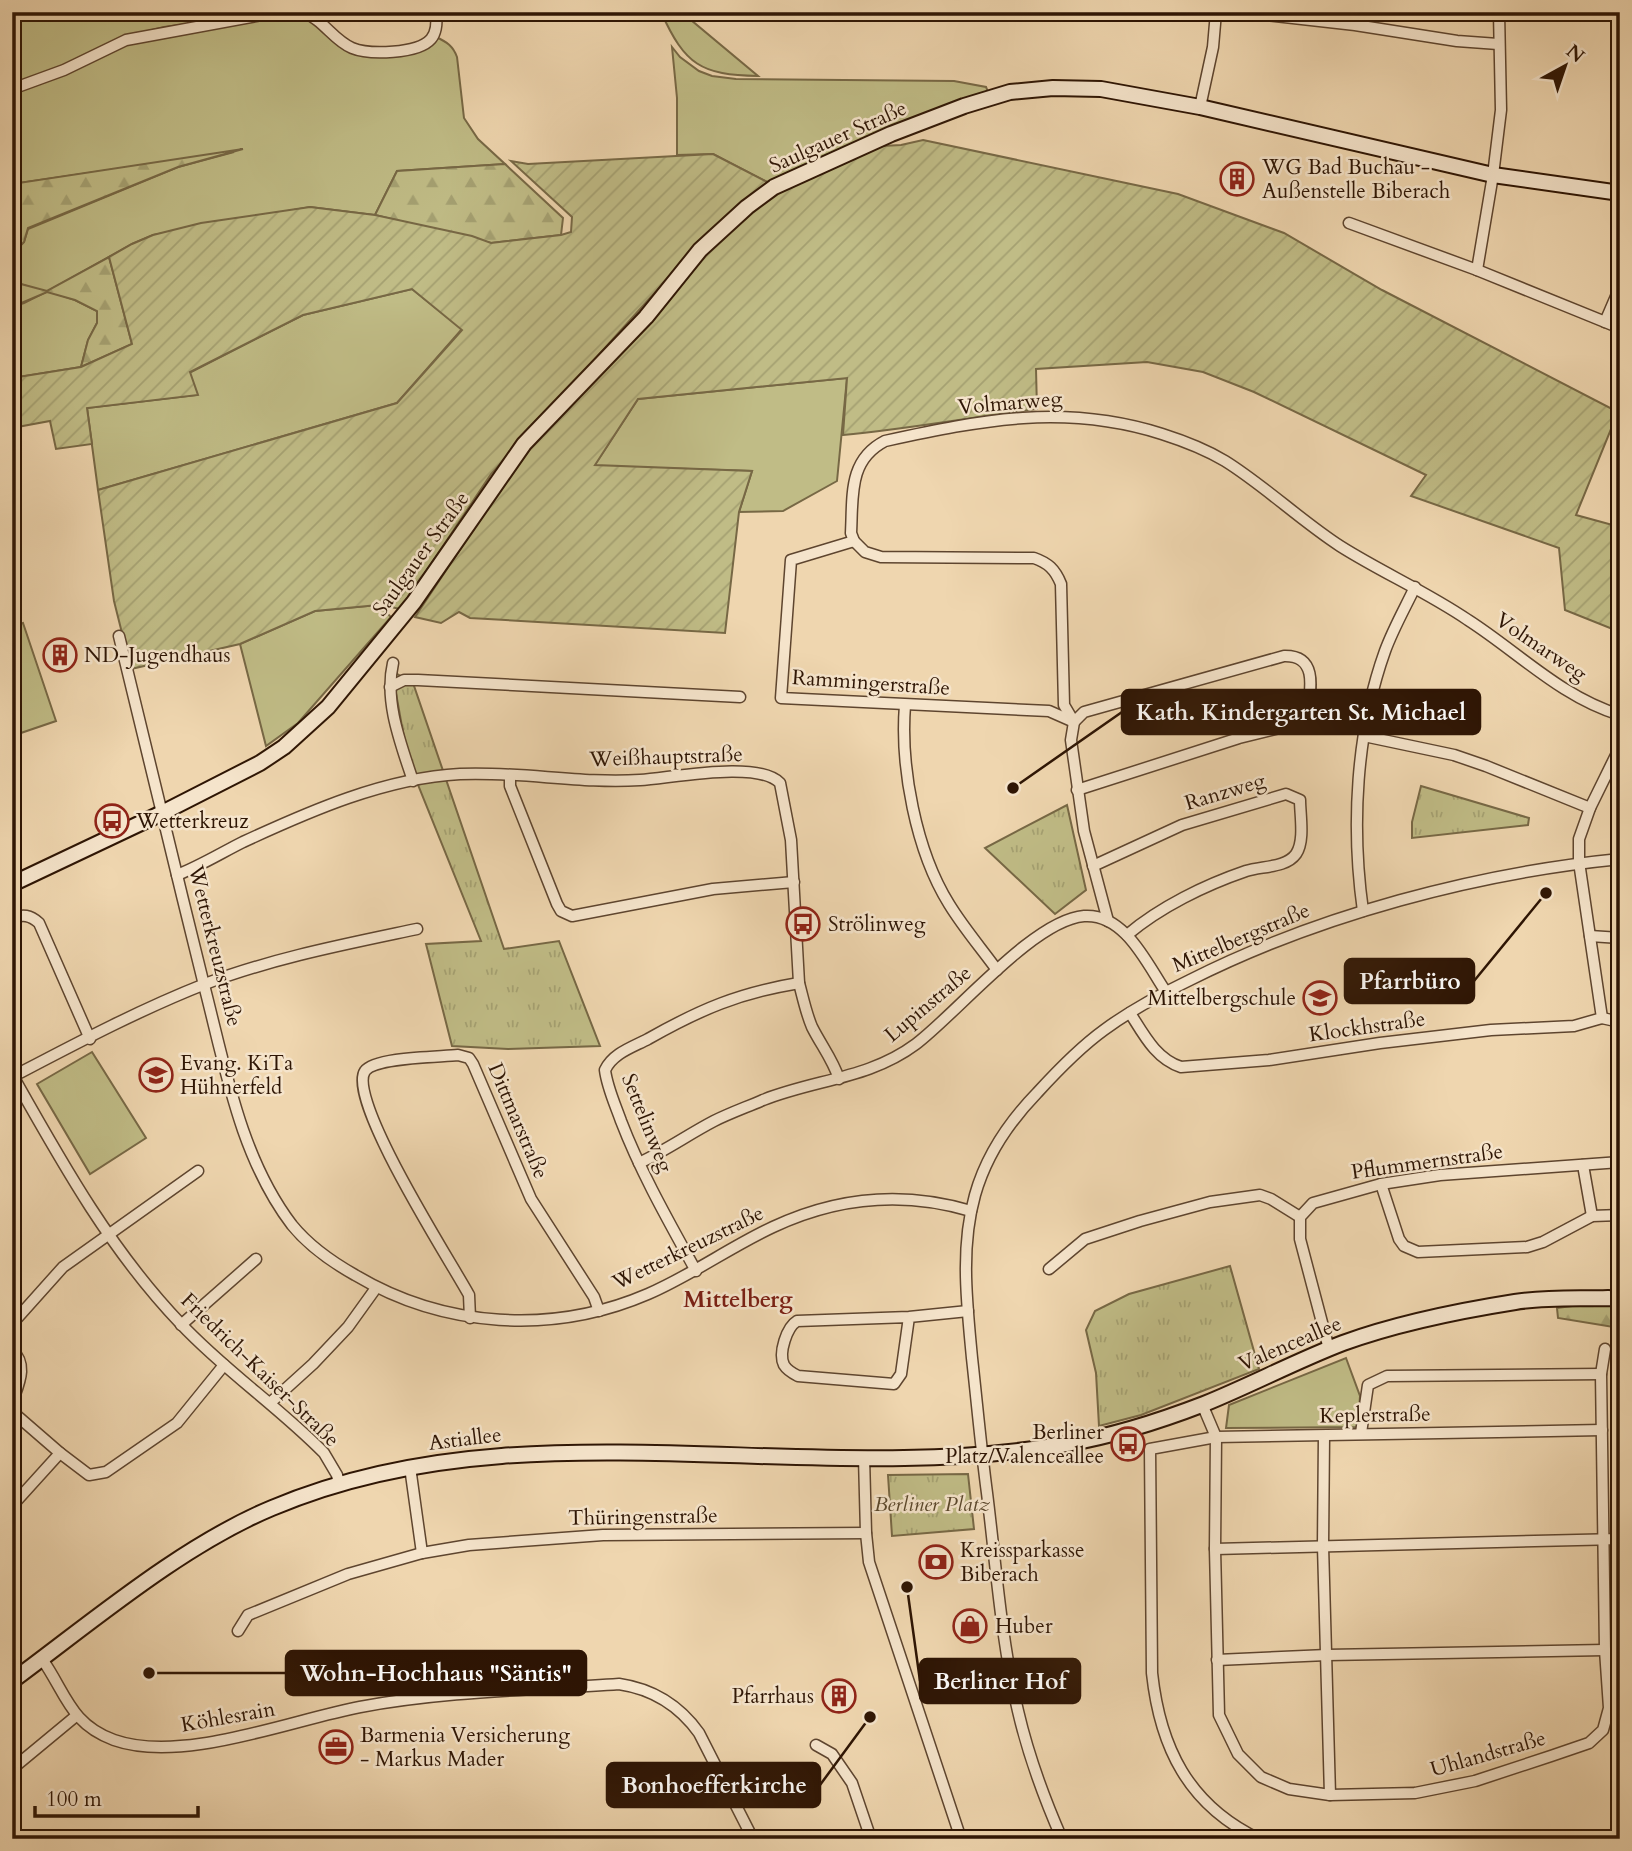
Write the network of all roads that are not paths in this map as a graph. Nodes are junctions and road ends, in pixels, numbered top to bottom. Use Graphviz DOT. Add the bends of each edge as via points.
graph roads {
  1 [pos="278,12"];
  2 [pos="303,12"];
  3 [pos="436,12"];
  4 [pos="1216,12"];
  5 [pos="1239,12"];
  6 [pos="1499,12"];
  7 [pos="1498,44"];
  8 [pos="12,89"];
  9 [pos="1200,107"];
  10 [pos="1493,175"];
  11 [pos="1620,193"];
  12 [pos="1349,223"];
  13 [pos="1477,270"];
  14 [pos="1620,287"];
  15 [pos="1605,322"];
  16 [pos="1620,328"];
  17 [pos="854,541"];
  18 [pos="1415,587"];
  19 [pos="120,636"];
  20 [pos="393,663"];
  21 [pos="390,687"];
  22 [pos="740,697"];
  23 [pos="905,705"];
  24 [pos="1620,715"];
  25 [pos="1074,722"];
  26 [pos="1364,736"];
  27 [pos="1620,747"];
  28 [pos="510,776"];
  29 [pos="413,781"];
  30 [pos="1077,790"];
  31 [pos="1590,808"];
  32 [pos="162,813"];
  33 [pos="1620,859"];
  34 [pos="1579,862"];
  35 [pos="1093,866"];
  36 [pos="177,875"];
  37 [pos="794,882"];
  38 [pos="12,884"];
  39 [pos="1363,911"];
  40 [pos="12,918"];
  41 [pos="1108,921"];
  42 [pos="417,929"];
  43 [pos="1127,935"];
  44 [pos="1590,936"];
  45 [pos="1620,938"];
  46 [pos="997,970"];
  47 [pos="799,983"];
  48 [pos="204,984"];
  49 [pos="1166,992"];
  50 [pos="1130,1013"];
  51 [pos="1602,1018"];
  52 [pos="1620,1022"];
  53 [pos="90,1038"];
  54 [pos="13,1076"];
  55 [pos="839,1079"];
  56 [pos="1620,1162"];
  57 [pos="639,1163"];
  58 [pos="1583,1165"];
  59 [pos="198,1171"];
  60 [pos="1381,1184"];
  61 [pos="971,1210"];
  62 [pos="1620,1215"];
  63 [pos="1592,1216"];
  64 [pos="1300,1217"];
  65 [pos="108,1234"];
  66 [pos="256,1259"];
  67 [pos="1049,1269"];
  68 [pos="696,1270"];
  69 [pos="376,1288"];
  70 [pos="1620,1300"];
  71 [pos="599,1311"];
  72 [pos="968,1311"];
  73 [pos="909,1317"];
  74 [pos="470,1318"];
  75 [pos="12,1324"];
  76 [pos="181,1325"];
  77 [pos="1329,1349"];
  78 [pos="1605,1349"];
  79 [pos="12,1350"];
  80 [pos="224,1365"];
  81 [pos="1601,1374"];
  82 [pos="270,1403"];
  83 [pos="1202,1404"];
  84 [pos="12,1405"];
  85 [pos="1602,1430"];
  86 [pos="1361,1433"];
  87 [pos="1324,1436"];
  88 [pos="1216,1437"];
  89 [pos="60,1453"];
  90 [pos="982,1455"];
  91 [pos="864,1457"];
  92 [pos="410,1467"];
  93 [pos="339,1483"];
  94 [pos="12,1506"];
  95 [pos="866,1533"];
  96 [pos="1620,1539"];
  97 [pos="1604,1540"];
  98 [pos="1323,1546"];
  99 [pos="1215,1549"];
  100 [pos="422,1553"];
  101 [pos="238,1631"];
  102 [pos="1605,1650"];
  103 [pos="1327,1655"];
  104 [pos="42,1659"];
  105 [pos="1217,1660"];
  106 [pos="12,1681"];
  107 [pos="76,1716"];
  108 [pos="816,1745"];
  109 [pos="12,1769"];
  110 [pos="1330,1794"];
  111 [pos="753,1839"];
  112 [pos="871,1839"];
  113 [pos="961,1839"];
  114 [pos="1062,1839"];
  115 [pos="1259,1839"];
  1 -- 8 [label="street" via="126,40"];
  2 -- 3 [label="street" via="349,47 377,53 424,45 435,34"];
  4 -- 9 [label="street"];
  5 -- 7 [label="street"];
  6 -- 7 [label="street"];
  7 -- 10 [label="street" via="1500,110"];
  9 -- 10 [label="main road, Saulgauer Straße"];
  9 -- 32 [label="main road, Saulgauer Straße" via="1101,89 1010,92 891,134 774,187 700,250 646,317 524,443 414,602 328,707 260,764"];
  10 -- 11 [label="main road, Saulgauer Straße"];
  10 -- 13 [label="street"];
  12 -- 13 [label="street"];
  13 -- 15 [label="street"];
  14 -- 15 [label="street"];
  15 -- 16 [label="street"];
  17 -- 18 [label="street, Volmarweg" via="856,471 874,446 979,422 1044,415 1078,417 1139,427 1203,449 1257,482 1340,546"];
  17 -- 23 [label="street, Rammingerstraße" via="791,560 781,698"];
  17 -- 25 [label="street" via="864,552 881,557 1026,558 1050,565 1061,584 1064,705"];
  18 -- 24 [label="street, Volmarweg" via="1469,620 1549,680"];
  18 -- 26 [label="street" via="1386,649"];
  19 -- 32 [label="street"];
  20 -- 21 [label="street"];
  21 -- 22 [label="street" via="418,680"];
  21 -- 29 [label="street" via="398,737"];
  23 -- 25 [label="street, Rammingerstraße" via="1049,711"];
  23 -- 46 [label="street" via="906,753 921,838 948,902"];
  25 -- 30 [label="street" via="1071,740"];
  25 -- 30 [label="street" via="1084,712 1284,656 1304,660 1311,677 1306,724 1239,738"];
  26 -- 31 [label="street" via="1454,755"];
  26 -- 39 [label="street" via="1357,834"];
  27 -- 31 [label="street"];
  28 -- 29 [label="street, Weißhauptstraße" via="459,774"];
  28 -- 37 [label="street, Weißhauptstraße" via="611,781 727,772 770,776 782,789"];
  28 -- 37 [label="street" via="557,905 572,916 699,892"];
  29 -- 36 [label="street, Weißhauptstraße" via="360,795 272,829"];
  30 -- 35 [label="street"];
  31 -- 34 [label="street" via="1579,839"];
  32 -- 36 [label="street, Wetterkreuzstraße"];
  32 -- 38 [label="main road, Saulgauer Straße"];
  33 -- 34 [label="street, Mittelbergstraße"];
  34 -- 39 [label="street, Mittelbergstraße"];
  34 -- 44 [label="street"];
  35 -- 41 [label="street"];
  35 -- 43 [label="street, Ranzweg" via="1222,812 1286,794 1300,800 1300,844 1288,861 1203,889"];
  36 -- 48 [label="street, Wetterkreuzstraße"];
  37 -- 47 [label="street, Weißhauptstraße"];
  39 -- 49 [label="street, Mittelbergstraße" via="1260,947"];
  40 -- 53 [label="street" via="32,917 43,929"];
  41 -- 43 [label="street"];
  41 -- 46 [label="street, Lupinstraße" via="1096,916 1070,919"];
  42 -- 48 [label="street" via="301,955"];
  43 -- 49 [label="street"];
  44 -- 45 [label="street"];
  44 -- 51 [label="street"];
  46 -- 55 [label="street, Lupinstraße" via="917,1043 877,1068"];
  47 -- 55 [label="street, Weißhauptstraße" via="807,1015"];
  47 -- 57 [label="street, Settelinweg" via="708,1007 608,1063 606,1080"];
  48 -- 53 [label="street"];
  48 -- 69 [label="street, Wetterkreuzstraße" via="237,1109 269,1190 310,1245"];
  49 -- 50 [label="street, Mittelbergstraße"];
  50 -- 51 [label="street, Klockhstraße" via="1158,1054 1181,1067 1491,1030 1573,1026"];
  50 -- 61 [label="street, Mittelbergstraße" via="1090,1040 1030,1100 997,1144"];
  51 -- 52 [label="street"];
  53 -- 54 [label="street"];
  54 -- 65 [label="street, Friedrich-Kaiser-Straße"];
  55 -- 57 [label="street, Lupinstraße" via="765,1099"];
  56 -- 58 [label="street, Pflummernstraße"];
  57 -- 68 [label="street, Settelinweg"];
  58 -- 60 [label="street, Pflummernstraße"];
  58 -- 63 [label="street"];
  59 -- 65 [label="street"];
  60 -- 63 [label="street" via="1399,1239 1418,1252 1527,1247"];
  60 -- 64 [label="street, Pflummernstraße" via="1313,1203"];
  61 -- 68 [label="street, Wetterkreuzstraße" via="905,1198 844,1203 772,1227"];
  61 -- 72 [label="street, Mittelbergstraße" via="966,1252"];
  62 -- 63 [label="street"];
  64 -- 67 [label="street" via="1260,1195 1210,1202 1084,1239"];
  64 -- 77 [label="street" via="1300,1239"];
  65 -- 75 [label="street" via="63,1267"];
  65 -- 76 [label="street, Friedrich-Kaiser-Straße"];
  66 -- 76 [label="street"];
  68 -- 71 [label="street, Wetterkreuzstraße" via="646,1295"];
  69 -- 74 [label="street, Wetterkreuzstraße"];
  69 -- 82 [label="street" via="348,1327"];
  70 -- 77 [label="main road, Valenceallee" via="1519,1301 1415,1322"];
  71 -- 74 [label="street, Wetterkreuzstraße" via="549,1320"];
  71 -- 74 [label="street, Dittmarstraße" via="531,1199 468,1058 458,1055 376,1063 362,1078 366,1102 385,1148 469,1295"];
  72 -- 73 [label="street"];
  72 -- 90 [label="street, Mittelbergstraße"];
  73 -- 73 [label="street" via="797,1321 787,1333 782,1359 798,1376 894,1384 901,1374"];
  76 -- 80 [label="street, Friedrich-Kaiser-Straße"];
  77 -- 83 [label="main road, Valenceallee"];
  78 -- 81 [label="street, Uhlandstraße"];
  79 -- 84 [label="street" via="22,1363"];
  80 -- 82 [label="street, Friedrich-Kaiser-Straße"];
  80 -- 89 [label="street" via="177,1423 106,1472 89,1475"];
  81 -- 85 [label="street, Uhlandstraße"];
  81 -- 86 [label="street" via="1387,1376 1368,1385"];
  82 -- 93 [label="street, Friedrich-Kaiser-Straße" via="324,1454"];
  83 -- 88 [label="street, Uhlandstraße"];
  83 -- 90 [label="main road, Valenceallee" via="1100,1436"];
  84 -- 89 [label="street" via="15,1414"];
  85 -- 86 [label="street, Keplerstraße"];
  85 -- 97 [label="street, Uhlandstraße"];
  86 -- 87 [label="street, Keplerstraße"];
  87 -- 88 [label="street, Keplerstraße"];
  87 -- 98 [label="street"];
  88 -- 99 [label="street, Uhlandstraße"];
  88 -- 115 [label="street, Keplerstraße" via="1150,1449 1152,1673 1165,1739 1187,1780 1224,1816"];
  89 -- 94 [label="street"];
  90 -- 91 [label="main road, Astiallee"];
  90 -- 114 [label="street, Mittelbergstraße" via="1018,1713"];
  91 -- 92 [label="main road, Astiallee" via="515,1454"];
  91 -- 95 [label="street"];
  92 -- 93 [label="main road, Astiallee"];
  92 -- 100 [label="street"];
  93 -- 104 [label="main road, Astiallee" via="270,1509 213,1538"];
  95 -- 100 [label="street, Thüringenstraße" via="603,1535"];
  95 -- 113 [label="street" via="875,1582"];
  96 -- 97 [label="street"];
  97 -- 98 [label="street"];
  97 -- 102 [label="street, Uhlandstraße"];
  98 -- 99 [label="street"];
  98 -- 103 [label="street"];
  99 -- 105 [label="street, Uhlandstraße"];
  100 -- 101 [label="street, Thüringenstraße" via="348,1574 248,1615"];
  102 -- 103 [label="street"];
  102 -- 110 [label="street, Uhlandstraße" via="1607,1720 1588,1743 1475,1782 1415,1793"];
  103 -- 105 [label="street"];
  103 -- 110 [label="street"];
  104 -- 106 [label="main road, Astiallee"];
  104 -- 107 [label="street, Köhlesrain"];
  105 -- 110 [label="street, Uhlandstraße" via="1219,1715 1238,1754 1261,1777 1289,1789"];
  107 -- 109 [label="street"];
  107 -- 111 [label="street, Köhlesrain" via="95,1731 126,1743 179,1745 438,1696 633,1686 688,1717"];
  108 -- 112 [label="street" via="832,1754 852,1783"];
}
